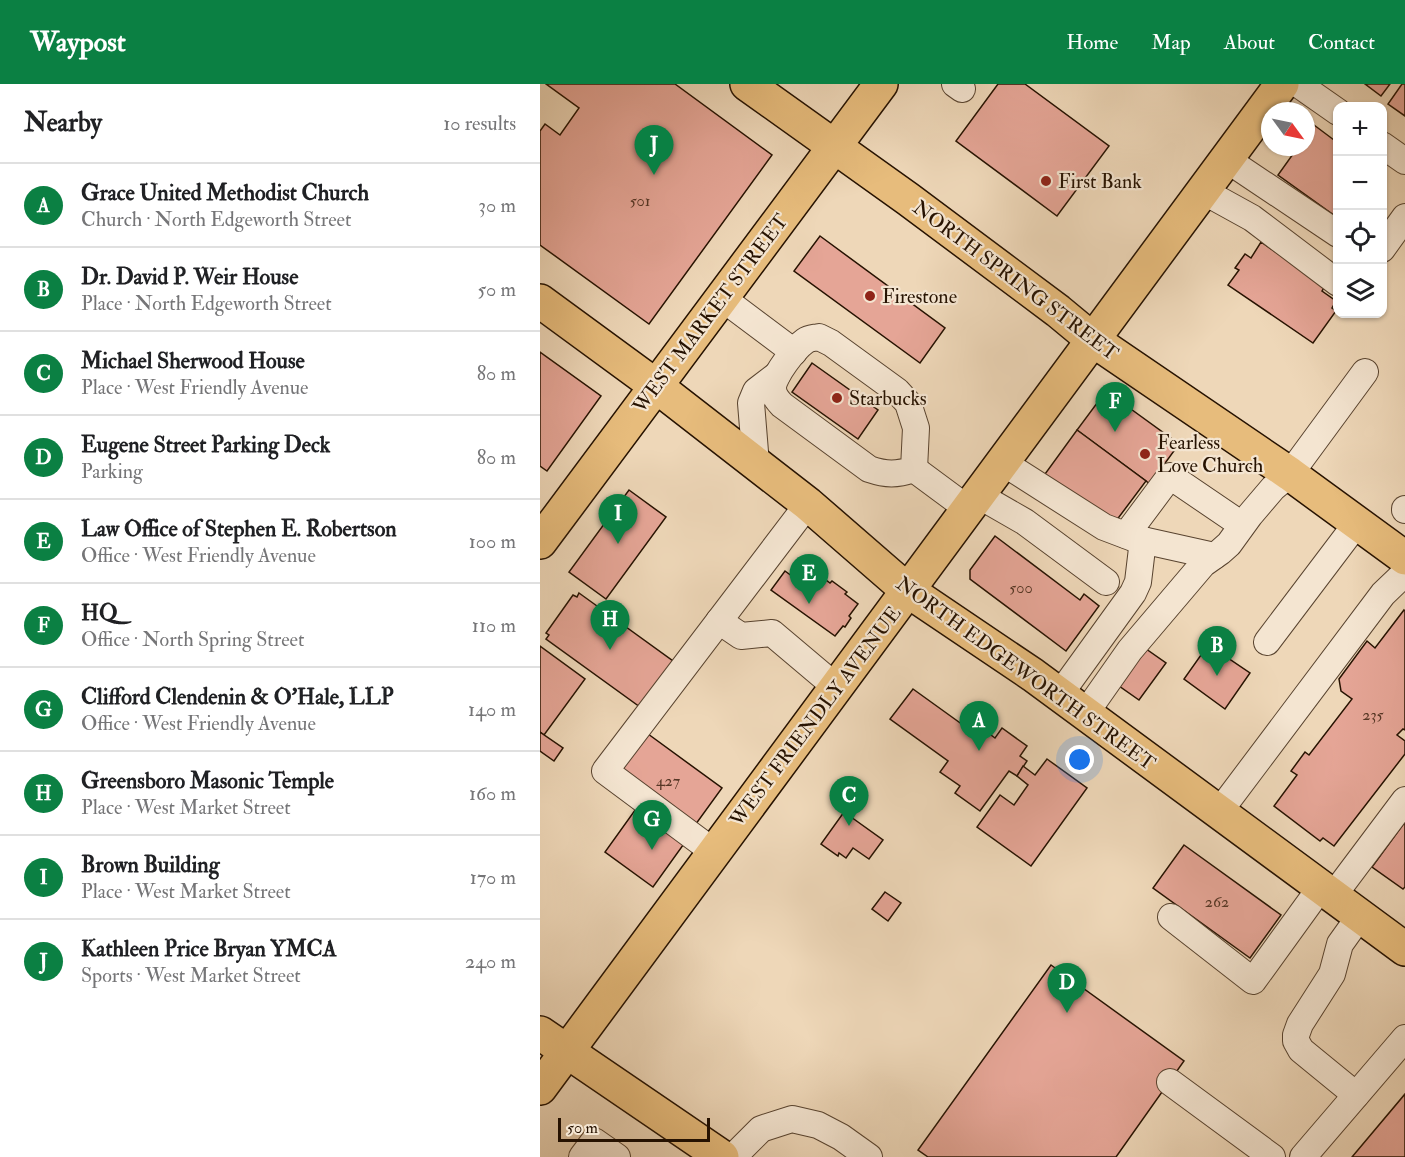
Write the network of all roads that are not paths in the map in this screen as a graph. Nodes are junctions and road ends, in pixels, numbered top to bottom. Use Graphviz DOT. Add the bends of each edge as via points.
graph roads {
  1 [pos="747,84"];
  2 [pos="881,84"];
  3 [pos="1282,84"];
  4 [pos="1298,84"];
  5 [pos="1333,108"];
  6 [pos="835,145"];
  7 [pos="1387,148"];
  8 [pos="1226,159"];
  9 [pos="1405,161"];
  10 [pos="1203,191"];
  11 [pos="1405,217"];
  12 [pos="1333,231"];
  13 [pos="1387,243"];
  14 [pos="1333,279"];
  15 [pos="722,298"];
  16 [pos="540,301"];
  17 [pos="1093,340"];
  18 [pos="794,352"];
  19 [pos="1365,372"];
  20 [pos="777,375"];
  21 [pos="656,386"];
  22 [pos="1002,462"];
  23 [pos="756,464"];
  24 [pos="914,469"];
  25 [pos="1290,474"];
  26 [pos="973,502"];
  27 [pos="808,504"];
  28 [pos="1357,524"];
  29 [pos="1242,525"];
  30 [pos="541,537"];
  31 [pos="1135,538"];
  32 [pos="1214,556"];
  33 [pos="1405,558"];
  34 [pos="1405,573"];
  35 [pos="1106,582"];
  36 [pos="907,590"];
  37 [pos="719,621"];
  38 [pos="1267,642"];
  39 [pos="836,687"];
  40 [pos="1059,694"];
  41 [pos="1086,714"];
  42 [pos="1405,800"];
  43 [pos="1219,812"];
  44 [pos="714,852"];
  45 [pos="1327,892"];
  46 [pos="1360,916"];
  47 [pos="1171,917"];
  48 [pos="1405,949"];
  49 [pos="540,1033"];
  50 [pos="1405,1038"];
  51 [pos="566,1051"];
  52 [pos="1170,1082"];
  53 [pos="540,1088"];
  54 [pos="1356,1095"];
  55 [pos="717,1155"];
  56 [pos="582,1157"];
  57 [pos="617,1157"];
  58 [pos="869,1157"];
  59 [pos="1272,1157"];
  60 [pos="1303,1157"];
  1 -- 6 [label="main road, NORTH SPRING STREET"];
  2 -- 6 [label="main road, WEST MARKET STREET"];
  3 -- 8 [label="main road, WEST FRIENDLY AVENUE"];
  4 -- 5 [label="street"];
  6 -- 15 [label="main road, WEST MARKET STREET"];
  6 -- 17 [label="main road, NORTH SPRING STREET"];
  7 -- 9 [label="street"];
  8 -- 10 [label="main road, WEST FRIENDLY AVENUE"];
  8 -- 12 [label="street"];
  10 -- 14 [label="street" via="1252,218"];
  10 -- 17 [label="main road, WEST FRIENDLY AVENUE"];
  11 -- 13 [label="street"];
  15 -- 18 [label="street"];
  15 -- 21 [label="main road, WEST MARKET STREET"];
  16 -- 21 [label="main road, NORTH EDGEWORTH STREET"];
  17 -- 22 [label="main road, WEST FRIENDLY AVENUE"];
  17 -- 25 [label="main road, NORTH SPRING STREET"];
  18 -- 20 [label="street"];
  18 -- 24 [label="street" via="807,340 819,337 897,390 908,403 916,428"];
  19 -- 25 [label="street"];
  20 -- 23 [label="street" via="756,391 751,403"];
  20 -- 24 [label="street" via="772,387 782,405 869,470 901,474"];
  21 -- 23 [label="main road, NORTH EDGEWORTH STREET"];
  21 -- 30 [label="main road, WEST MARKET STREET"];
  22 -- 26 [label="main road, WEST FRIENDLY AVENUE"];
  22 -- 31 [label="street" via="1104,527"];
  23 -- 27 [label="main road, NORTH EDGEWORTH STREET"];
  24 -- 26 [label="street"];
  25 -- 28 [label="main road, NORTH SPRING STREET"];
  25 -- 29 [label="street"];
  26 -- 35 [label="street" via="1025,522"];
  26 -- 36 [label="main road, WEST FRIENDLY AVENUE"];
  27 -- 36 [label="main road, NORTH EDGEWORTH STREET"];
  27 -- 37 [label="street"];
  28 -- 33 [label="main road, NORTH SPRING STREET"];
  28 -- 38 [label="street"];
  29 -- 31 [label="street" via="1170,476"];
  29 -- 32 [label="street" via="1229,544"];
  31 -- 32 [label="street"];
  31 -- 40 [label="street" via="1138,582 1133,593"];
  32 -- 41 [label="street" via="1130,650"];
  34 -- 43 [label="street" via="1383,594"];
  36 -- 39 [label="main road, WEST FRIENDLY AVENUE"];
  36 -- 40 [label="main road, NORTH EDGEWORTH STREET"];
  37 -- 39 [label="street" via="741,636 772,633"];
  37 -- 44 [label="street" via="605,771"];
  39 -- 44 [label="main road, WEST FRIENDLY AVENUE"];
  40 -- 41 [label="main road, NORTH EDGEWORTH STREET"];
  41 -- 43 [label="main road, NORTH EDGEWORTH STREET"];
  42 -- 45 [label="street"];
  43 -- 45 [label="main road, NORTH EDGEWORTH STREET"];
  44 -- 51 [label="main road, WEST FRIENDLY AVENUE"];
  45 -- 46 [label="main road, NORTH EDGEWORTH STREET"];
  45 -- 47 [label="street" via="1253,981"];
  46 -- 48 [label="main road, NORTH EDGEWORTH STREET"];
  46 -- 54 [label="street" via="1340,944 1332,974 1296,1035 1301,1050"];
  49 -- 51 [label="main road"];
  50 -- 54 [label="street"];
  51 -- 53 [label="main road, WEST FRIENDLY AVENUE"];
  51 -- 55 [label="main road"];
  52 -- 59 [label="street"];
  54 -- 60 [label="street"];
  55 -- 58 [label="street" via="761,1129 792,1119 818,1125"];
  56 -- 57 [label="street" via="594,1141"];
}
